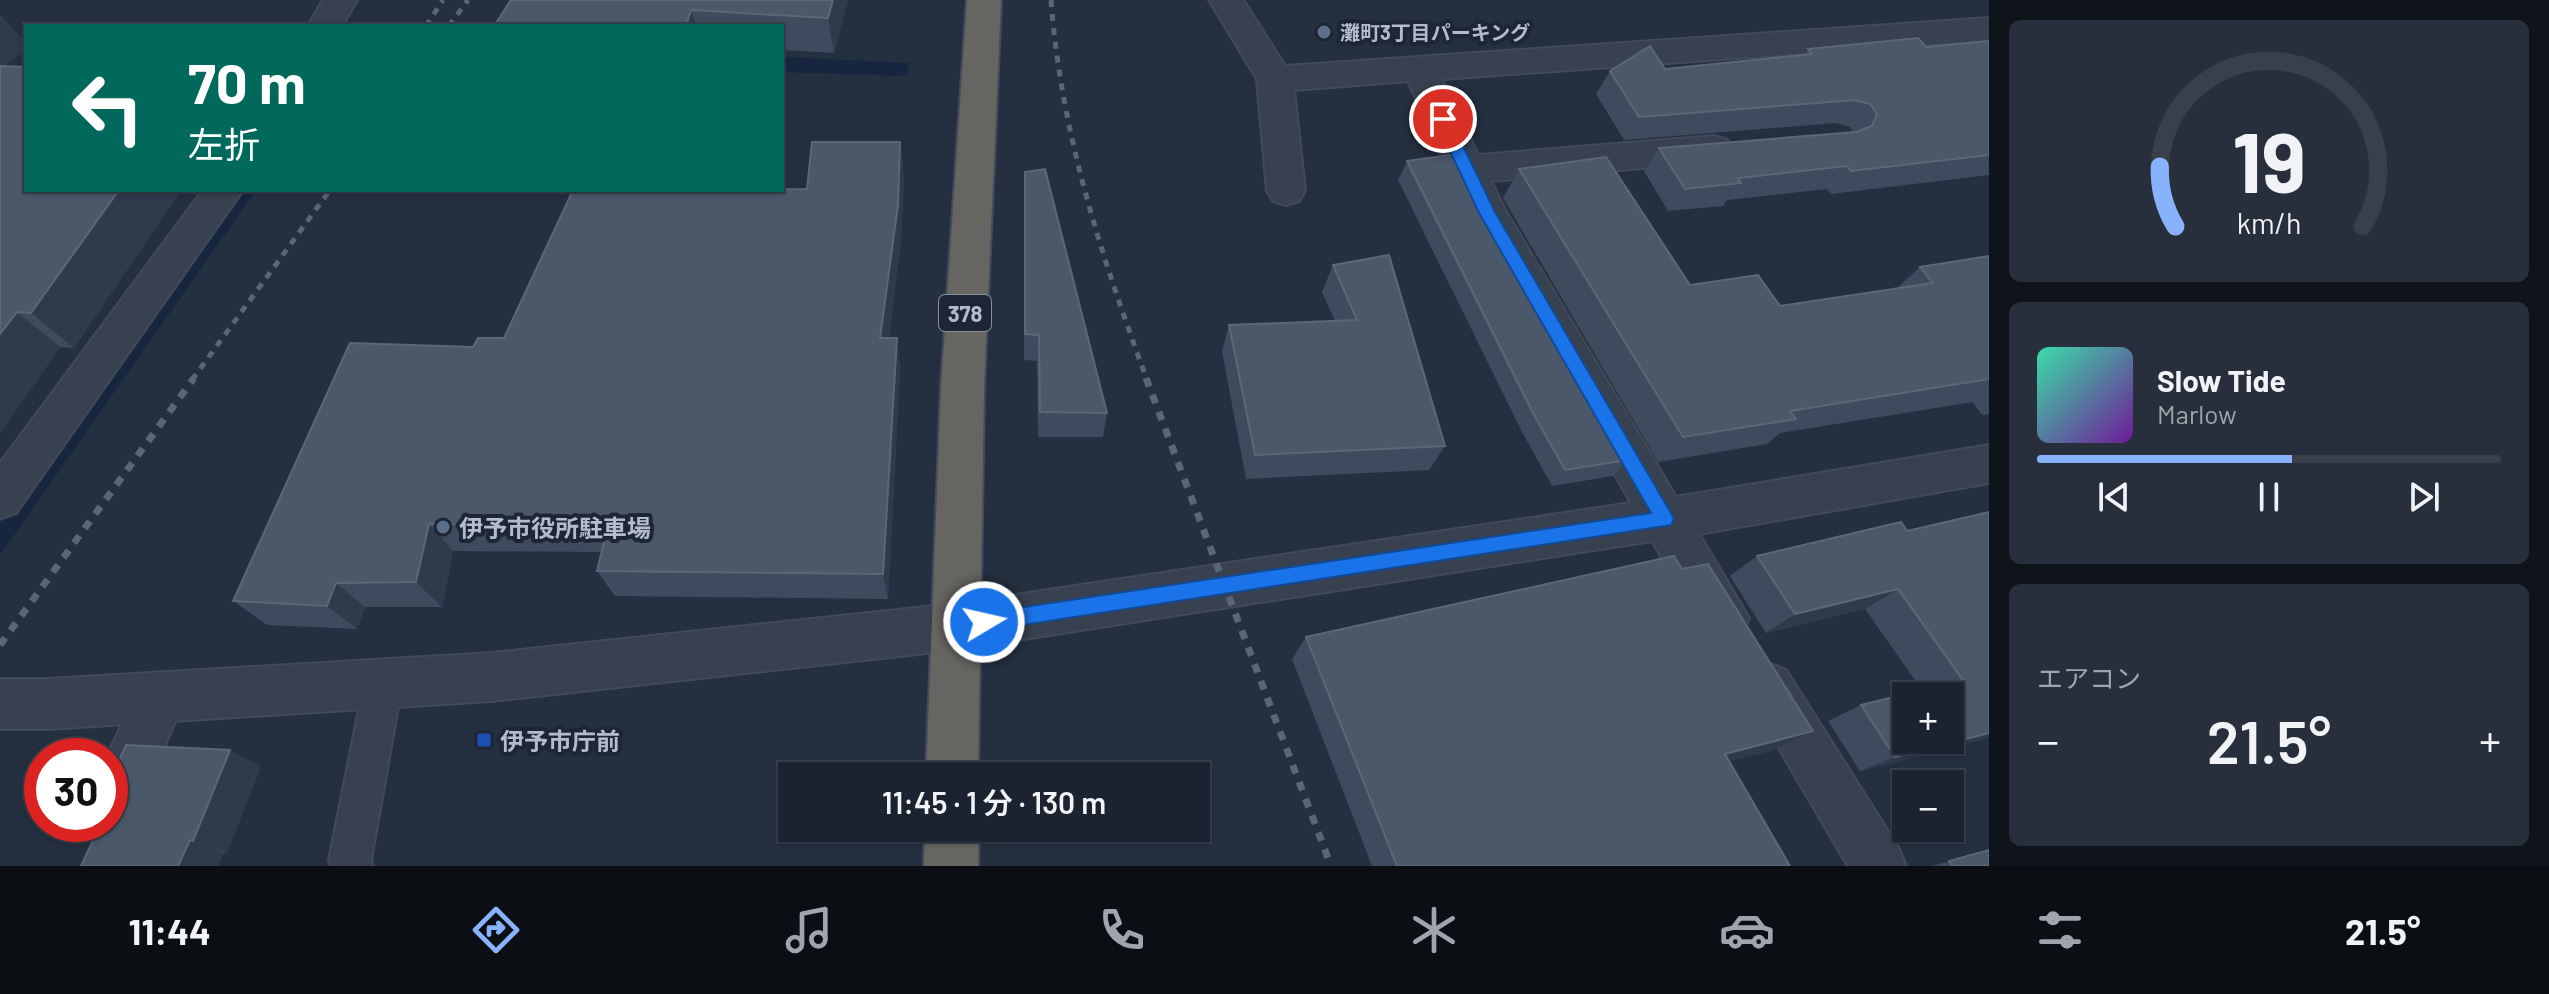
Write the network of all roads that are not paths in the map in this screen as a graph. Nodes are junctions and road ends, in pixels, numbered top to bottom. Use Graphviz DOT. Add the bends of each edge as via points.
graph roads {
  1 [pos="340,0"];
  2 [pos="984,0"];
  3 [pos="1226,0"];
  4 [pos="326,24"];
  5 [pos="1989,29"];
  6 [pos="1419,68"];
  7 [pos="1275,79"];
  8 [pos="1744,146"];
  9 [pos="1467,169"];
  10 [pos="1286,191"];
  11 [pos="223,192"];
  12 [pos="1989,464"];
  13 [pos="0,499"];
  14 [pos="1664,519"];
  15 [pos="954,627"];
  16 [pos="383,684"];
  17 [pos="161,697"];
  18 [pos="0,704"];
  19 [pos="952,762"];
  20 [pos="128,769"];
  21 [pos="952,842"];
  22 [pos="352,866"];
  23 [pos="951,866"];
  24 [pos="1879,866"];
  1 -- 4 [label="street"];
  2 -- 15 [label="highway, 378" via="968,223"];
  3 -- 7 [label="street"];
  5 -- 6 [label="street"];
  6 -- 7 [label="street"];
  6 -- 9 [label="street"];
  7 -- 10 [label="street"];
  8 -- 9 [label="street"];
  9 -- 14 [label="street" via="1487,213"];
  11 -- 13 [label="street"];
  12 -- 14 [label="street"];
  14 -- 15 [label="street"];
  14 -- 24 [label="street"];
  15 -- 16 [label="street"];
  15 -- 19 [label="highway, 378"];
  16 -- 17 [label="street"];
  16 -- 22 [label="lane"];
  17 -- 18 [label="street"];
  17 -- 20 [label="street"];
  21 -- 23 [label="highway"];
}
